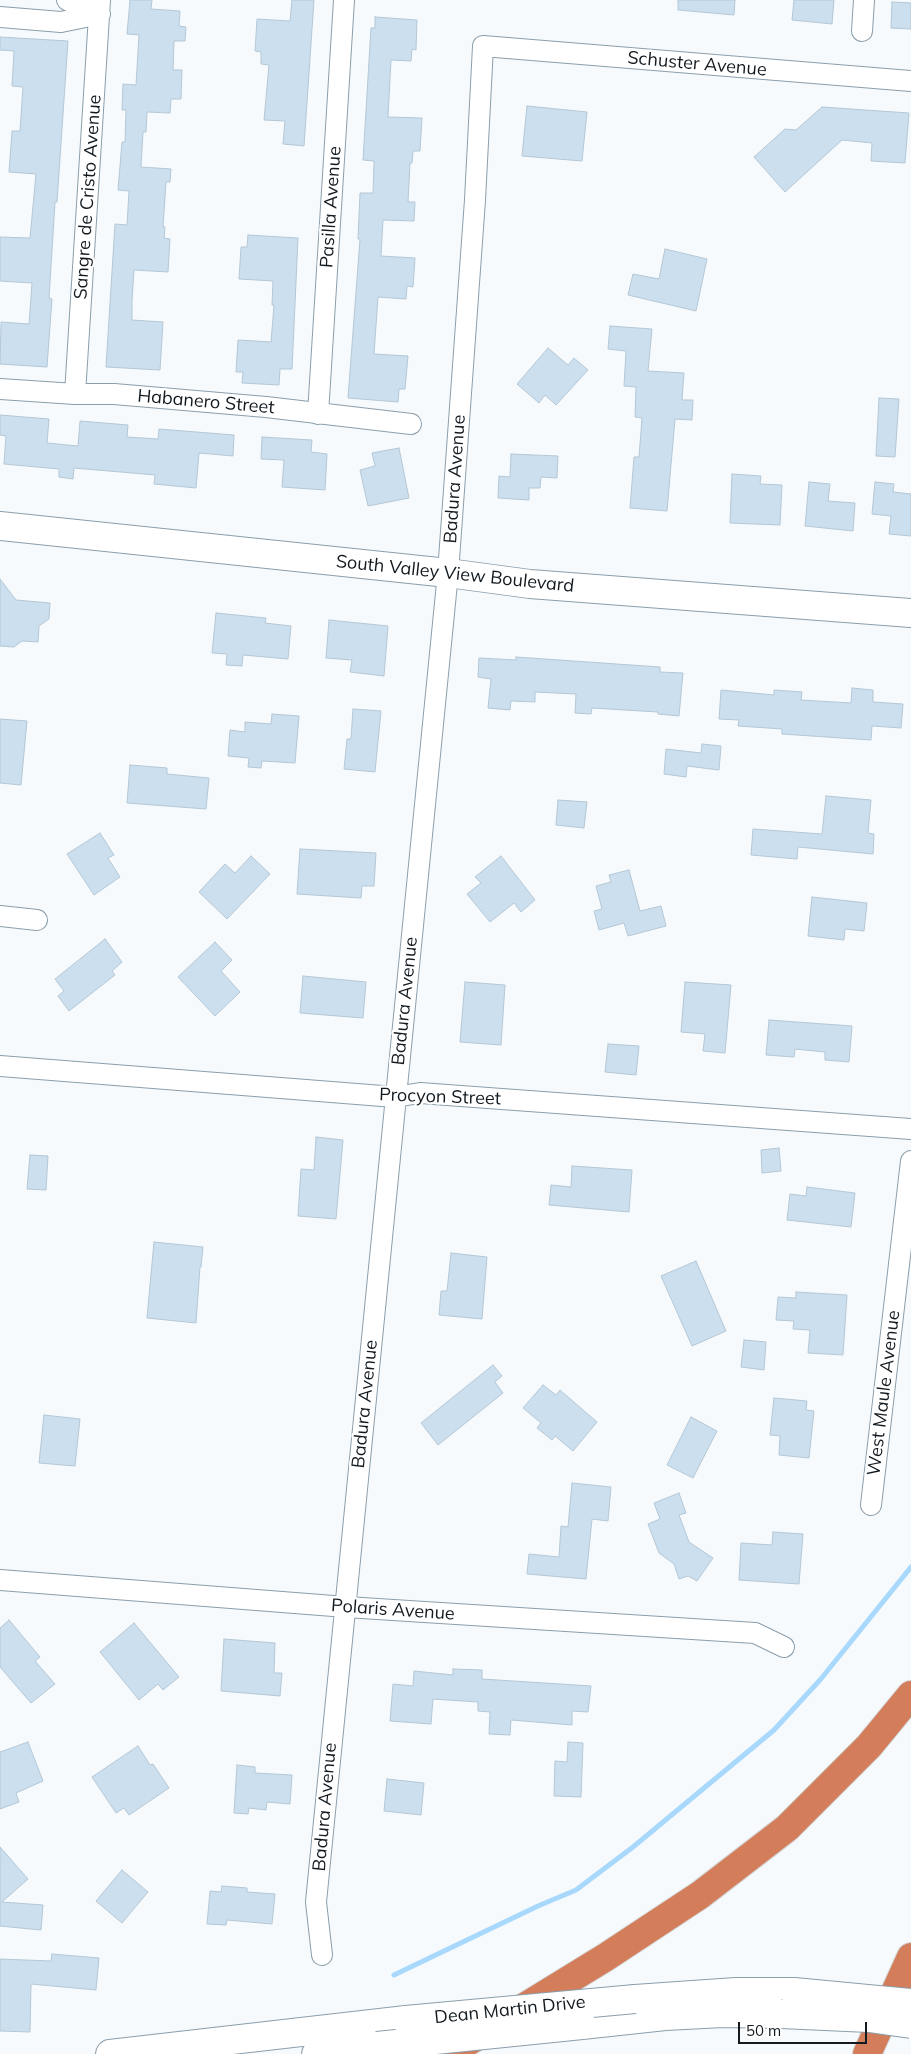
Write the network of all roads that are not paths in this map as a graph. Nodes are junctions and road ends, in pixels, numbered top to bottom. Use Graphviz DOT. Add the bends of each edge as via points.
graph roads {
  1 [pos="67,0"];
  2 [pos="344,0"];
  3 [pos="864,0"];
  4 [pos="100,7"];
  5 [pos="0,17"];
  6 [pos="862,31"];
  7 [pos="484,46"];
  8 [pos="911,81"];
  9 [pos="0,388"];
  10 [pos="75,394"];
  11 [pos="318,414"];
  12 [pos="411,424"];
  13 [pos="0,526"];
  14 [pos="448,573"];
  15 [pos="911,613"];
  16 [pos="0,916"];
  17 [pos="37,920"];
  18 [pos="0,1066"];
  19 [pos="395,1097"];
  20 [pos="911,1129"];
  21 [pos="911,1161"];
  22 [pos="871,1505"];
  23 [pos="0,1580"];
  24 [pos="346,1606"];
  25 [pos="784,1647"];
  26 [pos="911,1695"];
  27 [pos="322,1956"];
  28 [pos="911,1957"];
  29 [pos="787,2003"];
  30 [pos="911,2003"];
  31 [pos="911,2024"];
  32 [pos="110,2054"];
  33 [pos="316,2054"];
  34 [pos="448,2054"];
  35 [pos="867,2054"];
  1 -- 4 [label="street"];
  2 -- 11 [label="street, Pasilla Avenue"];
  3 -- 6 [label="street"];
  4 -- 5 [label="street" via="61,22"];
  4 -- 10 [label="street, Sangre de Cristo Avenue"];
  7 -- 8 [label="street, Schuster Avenue"];
  7 -- 14 [label="street, Badura Avenue"];
  9 -- 10 [label="street, Habanero Street"];
  10 -- 11 [label="street, Habanero Street" via="177,399"];
  11 -- 12 [label="street, Habanero Street"];
  13 -- 14 [label="main road, South Valley View Boulevard"];
  14 -- 15 [label="main road, South Valley View Boulevard" via="530,584"];
  14 -- 19 [label="street, Badura Avenue"];
  16 -- 17 [label="street"];
  18 -- 19 [label="street, Procyon Street"];
  19 -- 20 [label="street, Procyon Street" via="420,1093"];
  19 -- 24 [label="street, Badura Avenue"];
  21 -- 22 [label="street, West Maule Avenue"];
  23 -- 24 [label="street, Polaris Avenue"];
  24 -- 25 [label="street, Polaris Avenue" via="755,1633"];
  24 -- 27 [label="street, Badura Avenue" via="316,1902"];
  26 -- 34 [label="highway" via="869,1746 787,1828 700,1895"];
  28 -- 35 [label="highway"];
  29 -- 30 [label="main road, Dean Martin Drive, bridge"];
  29 -- 31 [label="main road, Dean Martin Drive, bridge"];
  29 -- 32 [label="main road, Dean Martin Drive, bridge" via="736,1992 635,1998"];
  29 -- 33 [label="main road, Dean Martin Drive, bridge" via="724,2013"];
}
